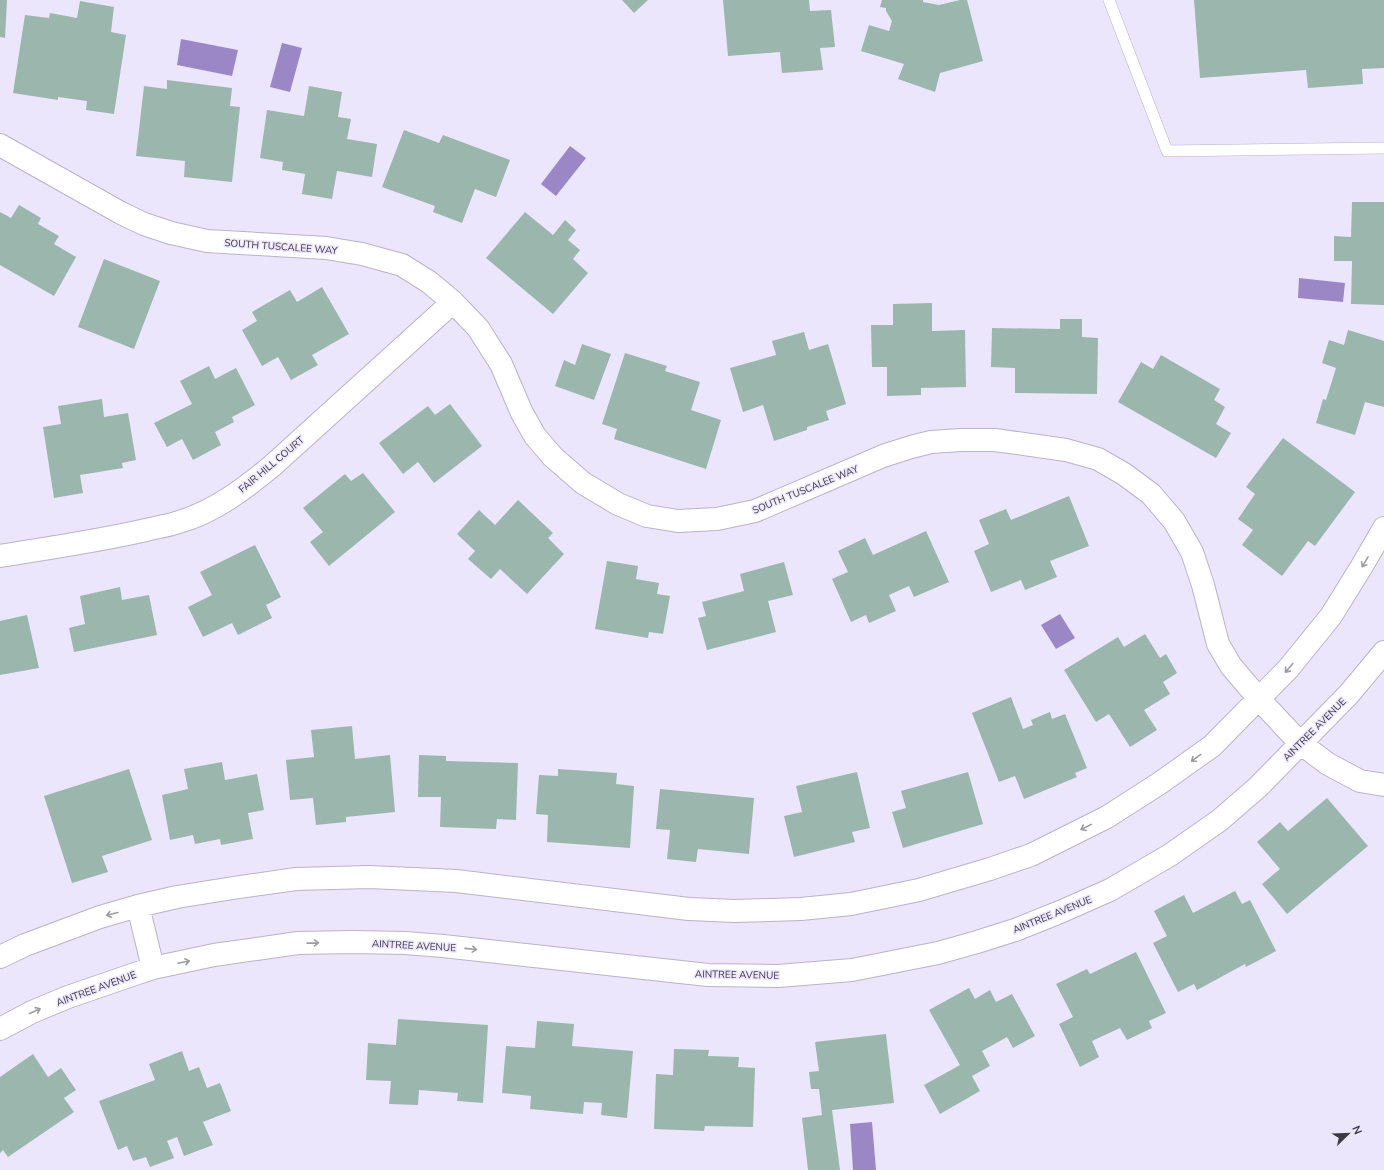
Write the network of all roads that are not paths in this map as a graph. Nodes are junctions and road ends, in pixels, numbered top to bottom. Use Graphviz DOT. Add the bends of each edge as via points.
graph roads {
  1 [pos="1109,0"];
  2 [pos="0,144"];
  3 [pos="1384,148"];
  4 [pos="453,302"];
  5 [pos="1384,528"];
  6 [pos="0,556"];
  7 [pos="1384,652"];
  8 [pos="1259,699"];
  9 [pos="1300,743"];
  10 [pos="1384,785"];
  11 [pos="138,906"];
  12 [pos="0,958"];
  13 [pos="153,968"];
  14 [pos="0,1029"];
  1 -- 3 [label="lane" via="1167,151"];
  2 -- 4 [label="street, SOUTH TUSCALEE WAY" via="144,224 206,242 326,248 362,254 402,265 429,282"];
  4 -- 6 [label="street, FAIR HILL COURT" via="272,466 228,499 180,522 110,538"];
  4 -- 8 [label="street, SOUTH TUSCALEE WAY" via="482,334 501,364 535,436 553,457 582,484 618,504 647,516 678,521 717,519 755,511 883,456 931,442 995,440 1066,450 1098,459 1151,494 1174,521 1194,559 1203,584 1218,644 1231,666"];
  5 -- 8 [label="street, one-way" via="1331,616 1288,669"];
  7 -- 9 [label="street, AINTREE AVENUE" via="1349,694"];
  8 -- 9 [label="street, SOUTH TUSCALEE WAY"];
  8 -- 11 [label="street, one-way" via="1212,746 1160,783 1107,817 1032,855 919,890 851,904 801,909 689,909 456,882 369,877 296,880 177,897"];
  9 -- 10 [label="street, SOUTH TUSCALEE WAY" via="1328,764 1360,781"];
  13 -- 9 [label="street, AINTREE AVENUE, one-way" via="214,955 298,943 353,942 443,946 708,975 778,976 860,969 978,942 1047,917 1110,890 1220,820 1258,787"];
  11 -- 12 [label="street, one-way" via="25,945"];
  11 -- 13 [label="street"];
  14 -- 13 [label="street, AINTREE AVENUE, one-way" via="68,997"];
}
